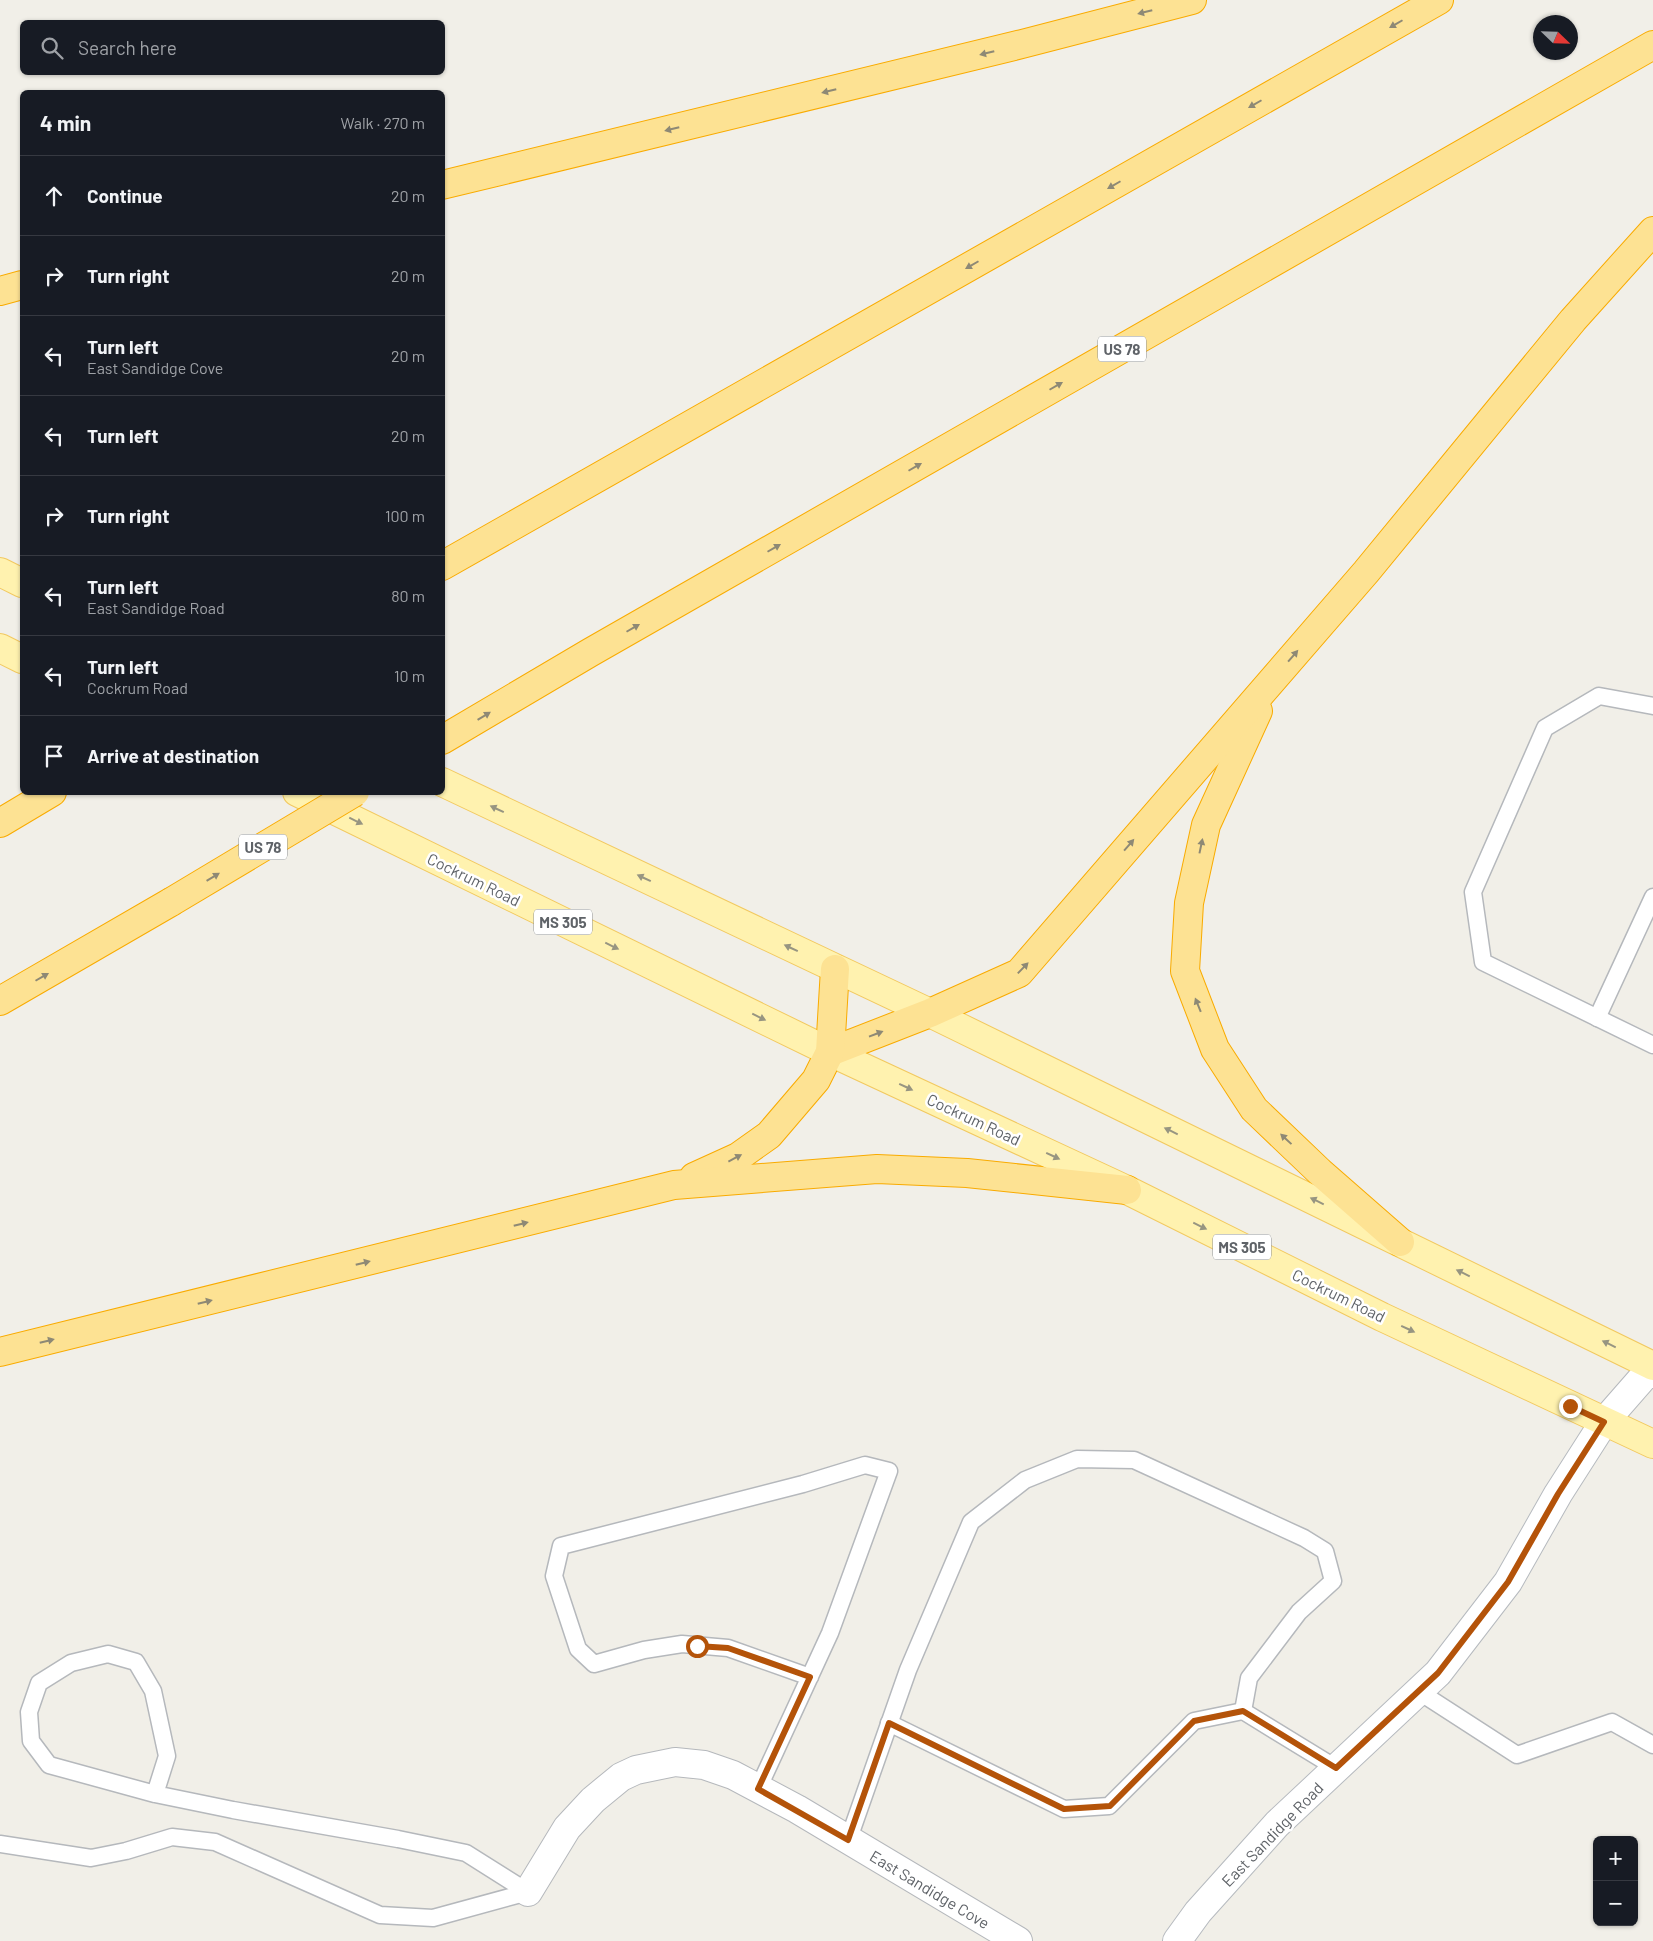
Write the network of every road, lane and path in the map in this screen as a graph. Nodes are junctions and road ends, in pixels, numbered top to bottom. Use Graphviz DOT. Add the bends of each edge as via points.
graph roads {
  1 [pos="1192,0"];
  2 [pos="1439,0"];
  3 [pos="1653,45"];
  4 [pos="445,184"];
  5 [pos="1653,231"];
  6 [pos="20,286"];
  7 [pos="0,291"];
  8 [pos="445,564"];
  9 [pos="0,572"];
  10 [pos="20,581"];
  11 [pos="0,648"];
  12 [pos="20,658"];
  13 [pos="1271,682"];
  14 [pos="1653,706"];
  15 [pos="445,738"];
  16 [pos="445,783"];
  17 [pos="47,795"];
  18 [pos="303,795"];
  19 [pos="350,795"];
  20 [pos="5,820"];
  21 [pos="1653,897"];
  22 [pos="835,969"];
  23 [pos="0,1001"];
  24 [pos="930,1014"];
  25 [pos="1598,1018"];
  26 [pos="1653,1045"];
  27 [pos="830,1052"];
  28 [pos="674,1186"];
  29 [pos="1127,1190"];
  30 [pos="1400,1242"];
  31 [pos="0,1352"];
  32 [pos="1653,1366"];
  33 [pos="1604,1422"];
  34 [pos="1653,1444"];
  35 [pos="810,1677"];
  36 [pos="1418,1691"];
  37 [pos="1243,1711"];
  38 [pos="889,1723"];
  39 [pos="1653,1744"];
  40 [pos="1336,1768"];
  41 [pos="758,1789"];
  42 [pos="155,1794"];
  43 [pos="848,1840"];
  44 [pos="0,1844"];
  45 [pos="528,1892"];
  46 [pos="1018,1941"];
  47 [pos="1177,1941"];
  1 -- 4 [label="highway, one-way"];
  2 -- 8 [label="highway, one-way"];
  15 -- 3 [label="highway, US 78, one-way"];
  13 -- 5 [label="highway, one-way" via="1573,320"];
  6 -- 7 [label="highway"];
  9 -- 10 [label="main road"];
  11 -- 12 [label="main road"];
  24 -- 13 [label="highway, one-way" via="1019,973"];
  30 -- 13 [label="highway, one-way" via="1254,1109 1215,1049 1185,972 1189,903 1206,825"];
  14 -- 25 [label="lane" via="1600,696 1546,728 1473,892 1483,962"];
  22 -- 16 [label="main road, one-way"];
  17 -- 20 [label="highway"];
  18 -- 27 [label="main road, Cockrum Road / MS 305, one-way"];
  23 -- 19 [label="highway, US 78, one-way, bridge"];
  21 -- 25 [label="lane"];
  22 -- 24 [label="main road"];
  22 -- 27 [label="highway"];
  27 -- 24 [label="highway, one-way"];
  30 -- 24 [label="main road, one-way"];
  25 -- 26 [label="lane"];
  28 -- 27 [label="highway, one-way" via="738,1158 769,1135 816,1080"];
  27 -- 29 [label="main road, Cockrum Road / MS 305, one-way"];
  28 -- 29 [label="highway" via="878,1169 967,1173"];
  31 -- 28 [label="highway, one-way"];
  29 -- 33 [label="main road, Cockrum Road / MS 305, one-way"];
  32 -- 30 [label="main road, one-way"];
  32 -- 33 [label="street, East Sandidge Road"];
  33 -- 34 [label="main road, Cockrum Road / MS 305"];
  33 -- 36 [label="street, East Sandidge Road" via="1508,1582 1438,1673"];
  35 -- 35 [label="lane" via="830,1633 889,1471 865,1465 562,1546 554,1576 578,1649 594,1664 644,1650 682,1644 728,1648"];
  35 -- 41 [label="lane"];
  36 -- 39 [label="lane" via="1517,1755 1612,1722"];
  36 -- 40 [label="street, East Sandidge Road"];
  37 -- 38 [label="lane" via="1194,1721 1110,1806 1064,1809"];
  37 -- 38 [label="lane" via="1249,1678 1298,1612 1333,1581 1325,1551 1304,1538 1134,1460 1076,1459 1025,1480 971,1522"];
  37 -- 40 [label="lane"];
  38 -- 43 [label="lane"];
  40 -- 47 [label="street, East Sandidge Road" via="1277,1824 1198,1912"];
  41 -- 43 [label="street, East Sandidge Cove"];
  41 -- 45 [label="street, East Sandidge Cove" via="733,1775 704,1765 675,1762 636,1770 621,1777 593,1800 567,1828"];
  42 -- 42 [label="lane" via="49,1766 31,1741 29,1712 39,1683 71,1663 108,1654 136,1662 153,1691 168,1756"];
  42 -- 45 [label="lane" via="466,1853"];
  43 -- 46 [label="street, East Sandidge Cove"];
  44 -- 45 [label="lane" via="91,1858 172,1837 215,1842 380,1915 433,1918"];
}
